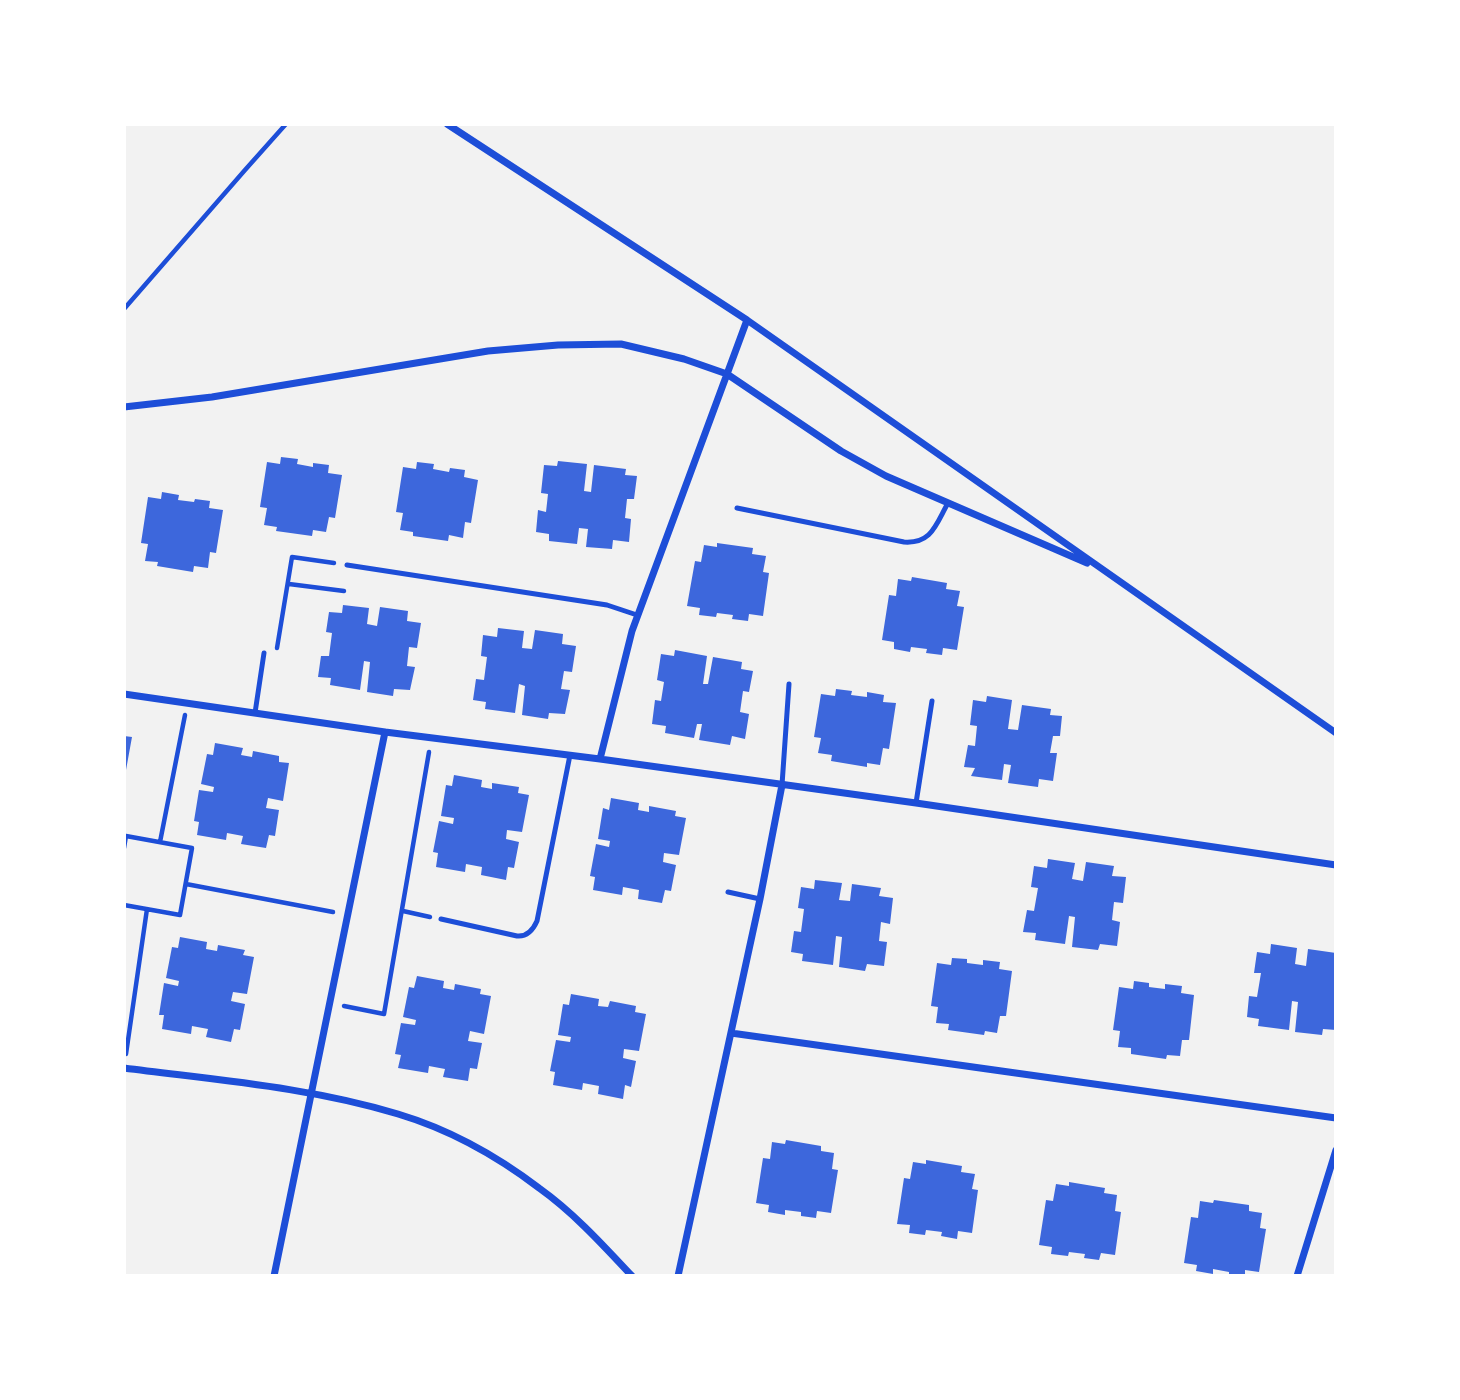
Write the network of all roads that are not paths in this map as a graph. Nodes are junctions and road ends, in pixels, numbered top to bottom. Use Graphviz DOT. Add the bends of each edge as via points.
graph roads {
  1 [pos="447,124"];
  2 [pos="747,320"];
  3 [pos="727,374"];
  4 [pos="124,407"];
  5 [pos="947,503"];
  6 [pos="737,508"];
  7 [pos="347,565"];
  8 [pos="1101,568"];
  9 [pos="637,615"];
  10 [pos="264,653"];
  11 [pos="789,684"];
  12 [pos="124,694"];
  13 [pos="932,701"];
  14 [pos="255,713"];
  15 [pos="385,732"];
  16 [pos="1336,733"];
  17 [pos="570,755"];
  18 [pos="600,759"];
  19 [pos="782,785"];
  20 [pos="916,803"];
  21 [pos="1336,865"];
  22 [pos="728,892"];
  23 [pos="761,899"];
  24 [pos="441,919"];
  25 [pos="731,1033"];
  26 [pos="124,1068"];
  27 [pos="310,1093"];
  28 [pos="1336,1118"];
  29 [pos="1336,1150"];
  30 [pos="274,1276"];
  31 [pos="632,1276"];
  32 [pos="678,1276"];
  33 [pos="1297,1276"];
  1 -- 2 [label="street"];
  2 -- 3 [label="street"];
  2 -- 8 [label="street"];
  3 -- 4 [label="street" via="621,344 558,345 488,351"];
  3 -- 5 [label="street" via="841,451"];
  3 -- 9 [label="street"];
  5 -- 6 [label="lane" via="927,537 912,543"];
  5 -- 8 [label="street"];
  7 -- 9 [label="lane" via="607,605"];
  8 -- 16 [label="street"];
  9 -- 18 [label="street"];
  10 -- 14 [label="lane"];
  11 -- 19 [label="lane"];
  12 -- 14 [label="street"];
  13 -- 20 [label="lane"];
  14 -- 15 [label="street"];
  15 -- 17 [label="street"];
  15 -- 27 [label="street"];
  17 -- 18 [label="street"];
  17 -- 24 [label="lane" via="535,927 517,936"];
  18 -- 19 [label="street"];
  19 -- 20 [label="street"];
  19 -- 23 [label="street"];
  20 -- 21 [label="street"];
  22 -- 23 [label="lane"];
  23 -- 25 [label="street"];
  25 -- 28 [label="street"];
  25 -- 32 [label="street"];
  26 -- 27 [label="street"];
  27 -- 30 [label="street"];
  27 -- 31 [label="street" via="399,1114 491,1155 571,1213"];
  29 -- 33 [label="street"];
}
